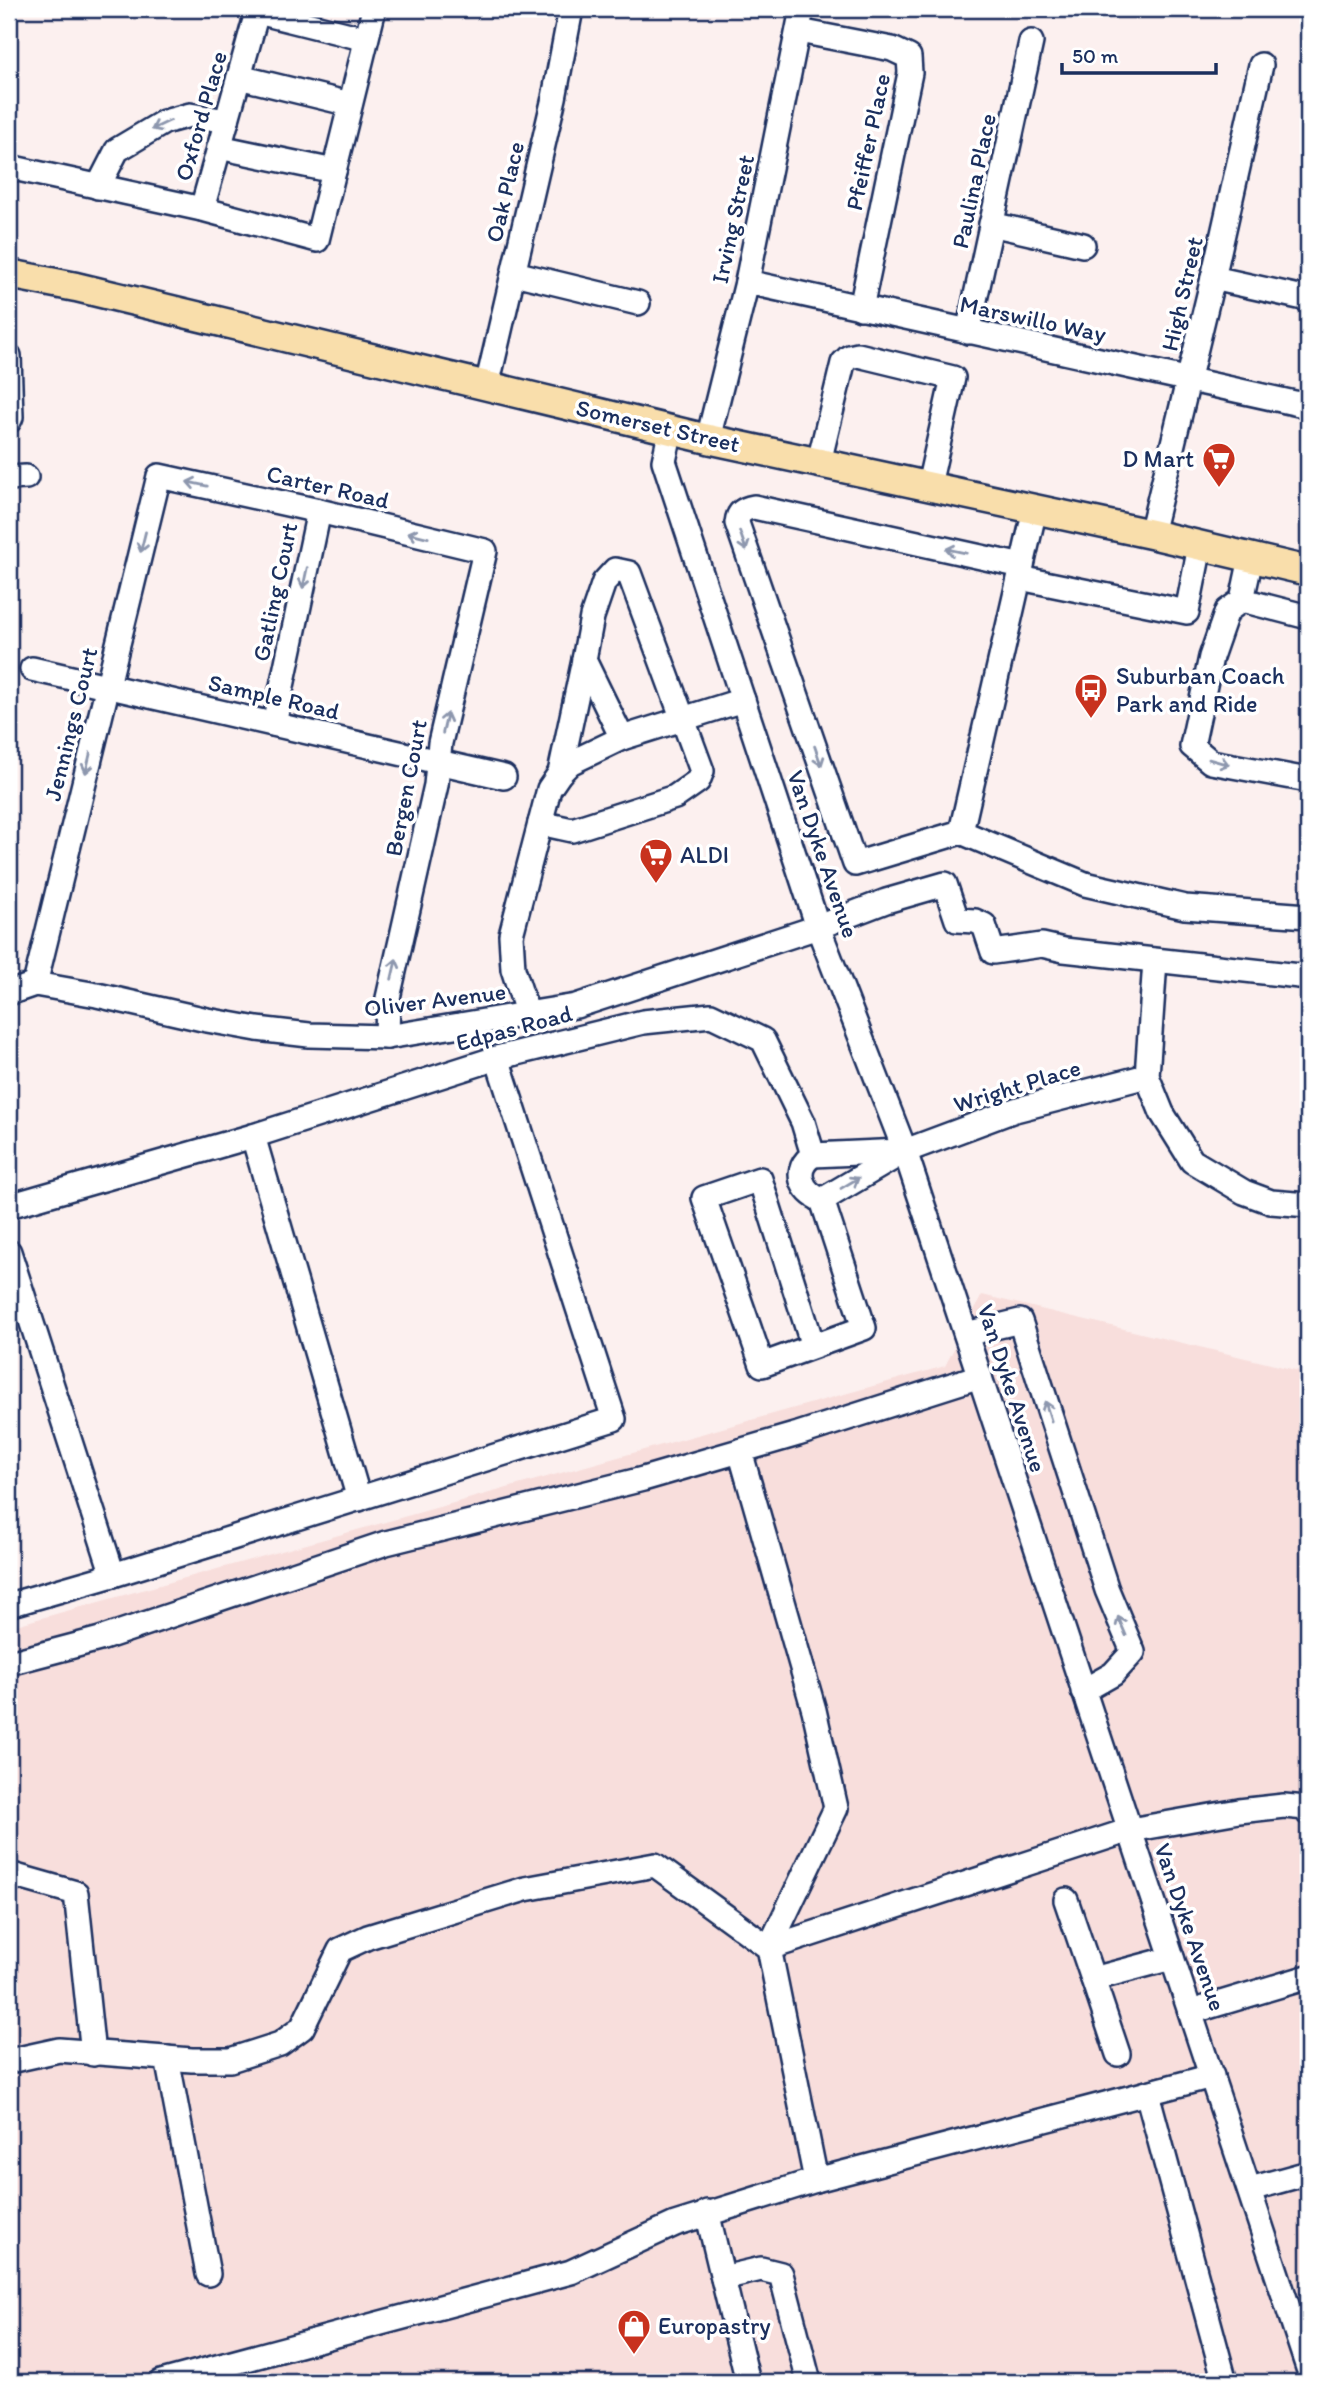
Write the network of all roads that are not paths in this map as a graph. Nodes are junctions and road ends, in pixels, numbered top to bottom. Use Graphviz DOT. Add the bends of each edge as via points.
graph roads {
  1 [pos="374,9"];
  2 [pos="570,9"];
  3 [pos="258,10"];
  4 [pos="801,20"];
  5 [pos="366,39"];
  6 [pos="1031,42"];
  7 [pos="1261,65"];
  8 [pos="239,77"];
  9 [pos="350,104"];
  10 [pos="227,121"];
  11 [pos="219,147"];
  12 [pos="9,167"];
  13 [pos="334,171"];
  14 [pos="98,187"];
  15 [pos="202,209"];
  16 [pos="991,224"];
  17 [pos="1083,245"];
  18 [pos="514,273"];
  19 [pos="9,274"];
  20 [pos="1213,278"];
  21 [pos="747,282"];
  22 [pos="1308,299"];
  23 [pos="638,303"];
  24 [pos="861,308"];
  25 [pos="968,332"];
  26 [pos="9,356"];
  27 [pos="1188,380"];
  28 [pos="488,386"];
  29 [pos="1308,406"];
  30 [pos="9,421"];
  31 [pos="671,429"];
  32 [pos="708,439"];
  33 [pos="819,462"];
  34 [pos="159,476"];
  35 [pos="929,485"];
  36 [pos="1035,509"];
  37 [pos="319,511"];
  38 [pos="1151,534"];
  39 [pos="1200,545"];
  40 [pos="485,551"];
  41 [pos="1251,558"];
  42 [pos="1308,571"];
  43 [pos="1021,572"];
  44 [pos="1242,600"];
  45 [pos="1308,617"];
  46 [pos="584,660"];
  47 [pos="33,669"];
  48 [pos="107,685"];
  49 [pos="743,700"];
  50 [pos="683,721"];
  51 [pos="274,724"];
  52 [pos="622,738"];
  53 [pos="438,762"];
  54 [pos="559,773"];
  55 [pos="503,777"];
  56 [pos="1308,780"];
  57 [pos="540,823"];
  58 [pos="961,832"];
  59 [pos="1308,916"];
  60 [pos="818,927"];
  61 [pos="1155,961"];
  62 [pos="1308,977"];
  63 [pos="35,984"];
  64 [pos="9,993"];
  65 [pos="528,1015"];
  66 [pos="387,1037"];
  67 [pos="497,1058"];
  68 [pos="1146,1076"];
  69 [pos="253,1136"];
  70 [pos="905,1151"];
  71 [pos="813,1155"];
  72 [pos="821,1200"];
  73 [pos="1308,1205"];
  74 [pos="9,1206"];
  75 [pos="9,1252"];
  76 [pos="966,1334"];
  77 [pos="813,1346"];
  78 [pos="980,1376"];
  79 [pos="740,1451"];
  80 [pos="359,1499"];
  81 [pos="113,1575"];
  82 [pos="9,1605"];
  83 [pos="9,1663"];
  84 [pos="1083,1691"];
  85 [pos="1308,1813"];
  86 [pos="1130,1830"];
  87 [pos="9,1874"];
  88 [pos="1066,1900"];
  89 [pos="769,1948"];
  90 [pos="1172,1958"];
  91 [pos="1308,1978"];
  92 [pos="1093,1979"];
  93 [pos="1191,2012"];
  94 [pos="93,2054"];
  95 [pos="1118,2054"];
  96 [pos="167,2059"];
  97 [pos="9,2061"];
  98 [pos="1212,2076"];
  99 [pos="1147,2093"];
  100 [pos="1308,2173"];
  101 [pos="816,2180"];
  102 [pos="1250,2189"];
  103 [pos="708,2213"];
  104 [pos="208,2274"];
  105 [pos="723,2278"];
  106 [pos="1308,2368"];
  107 [pos="161,2382"];
  108 [pos="748,2382"];
  109 [pos="809,2382"];
  110 [pos="1225,2382"];
  1 -- 5 [label="street"];
  2 -- 18 [label="street, Oak Place"];
  3 -- 5 [label="street"];
  3 -- 8 [label="street, Oxford Place"];
  4 -- 21 [label="street, Irving Street"];
  4 -- 24 [label="street, Pfeiffer Place" via="909,57 910,72"];
  5 -- 9 [label="street"];
  6 -- 16 [label="street, Paulina Place"];
  7 -- 20 [label="street, High Street"];
  8 -- 9 [label="street"];
  8 -- 10 [label="street, Oxford Place"];
  9 -- 13 [label="street"];
  10 -- 11 [label="street, Oxford Place"];
  10 -- 14 [label="street, one-way" via="190,115 164,122 117,150"];
  11 -- 13 [label="street"];
  11 -- 15 [label="street, Oxford Place"];
  12 -- 14 [label="street, Oxford Place"];
  13 -- 15 [label="street" via="317,240"];
  14 -- 15 [label="street, Oxford Place"];
  16 -- 17 [label="street"];
  16 -- 25 [label="street, Paulina Place"];
  18 -- 23 [label="street"];
  18 -- 28 [label="street, Oak Place"];
  19 -- 28 [label="main road, Somerset Street"];
  20 -- 22 [label="street"];
  20 -- 27 [label="street, High Street"];
  21 -- 24 [label="street, Marswillo Way"];
  21 -- 32 [label="street, Irving Street"];
  24 -- 25 [label="street, Marswillo Way"];
  25 -- 27 [label="street, Marswillo Way"];
  26 -- 30 [label="street"];
  27 -- 29 [label="street, Marswillo Way"];
  27 -- 38 [label="street, High Street"];
  28 -- 31 [label="main road, Somerset Street"];
  31 -- 32 [label="main road, Somerset Street"];
  31 -- 49 [label="street, Van Dyke Avenue" via="664,461"];
  32 -- 33 [label="main road, Somerset Street"];
  33 -- 35 [label="main road, Somerset Street"];
  33 -- 35 [label="street" via="843,363 858,355 953,378"];
  37 -- 34 [label="street, Carter Road, one-way"];
  34 -- 48 [label="street, Jennings Court, one-way"];
  35 -- 36 [label="main road, Somerset Street"];
  36 -- 38 [label="main road, Somerset Street"];
  36 -- 43 [label="street"];
  40 -- 37 [label="street, Carter Road, one-way"];
  37 -- 51 [label="street, Gatling Court, one-way"];
  38 -- 39 [label="main road, Somerset Street"];
  39 -- 41 [label="main road, Somerset Street"];
  39 -- 43 [label="street" via="1187,612"];
  53 -- 40 [label="street, Bergen Court, one-way"];
  41 -- 42 [label="main road, Somerset Street"];
  41 -- 44 [label="street"];
  43 -- 58 [label="street"];
  43 -- 58 [label="street, one-way" via="754,507 738,516 855,864"];
  44 -- 45 [label="street"];
  44 -- 56 [label="street, one-way" via="1227,611 1211,657 1192,746 1211,762"];
  46 -- 50 [label="street" via="604,582 615,570 629,573"];
  46 -- 52 [label="street"];
  46 -- 54 [label="street"];
  47 -- 48 [label="street, Sample Road"];
  48 -- 51 [label="street, Sample Road"];
  48 -- 63 [label="street, Jennings Court, one-way"];
  49 -- 50 [label="street"];
  49 -- 60 [label="street, Van Dyke Avenue"];
  50 -- 52 [label="street"];
  50 -- 57 [label="street" via="702,771 698,781 675,797 572,830"];
  51 -- 53 [label="street, Sample Road"];
  52 -- 54 [label="street"];
  53 -- 55 [label="street, Sample Road"];
  66 -- 53 [label="street, Bergen Court, one-way" via="388,998"];
  54 -- 57 [label="street" via="549,789"];
  57 -- 65 [label="street" via="511,935 513,970"];
  58 -- 59 [label="street" via="1085,884 1185,907"];
  60 -- 61 [label="street, Oliver Avenue" via="945,884 957,920 984,925 993,952 1042,945"];
  60 -- 65 [label="street, Oliver Avenue" via="576,1006"];
  60 -- 70 [label="street, Van Dyke Avenue"];
  61 -- 62 [label="street"];
  61 -- 68 [label="street"];
  63 -- 64 [label="street, Oliver Avenue"];
  63 -- 66 [label="street, Oliver Avenue" via="257,1029"];
  65 -- 66 [label="street, Oliver Avenue"];
  67 -- 69 [label="street, Edpas Road"];
  67 -- 71 [label="street, Edpas Road" via="643,1021 710,1015 764,1040 803,1122"];
  67 -- 80 [label="street" via="614,1419"];
  68 -- 70 [label="street, Wright Place" via="1015,1110"];
  68 -- 73 [label="street" via="1162,1114 1192,1161 1244,1192 1271,1202"];
  69 -- 74 [label="street, Edpas Road"];
  69 -- 80 [label="street"];
  70 -- 71 [label="street"];
  72 -- 70 [label="street, one-way"];
  70 -- 76 [label="street, Van Dyke Avenue"];
  71 -- 72 [label="street" via="803,1166 801,1183"];
  72 -- 77 [label="street" via="864,1328"];
  75 -- 81 [label="street"];
  76 -- 78 [label="street, Van Dyke Avenue"];
  84 -- 76 [label="street, one-way" via="1113,1674 1133,1652 1107,1590 1020,1321"];
  77 -- 77 [label="street" via="762,1365 704,1198 760,1179"];
  78 -- 79 [label="street"];
  78 -- 84 [label="street, Van Dyke Avenue"];
  79 -- 83 [label="street" via="386,1543 100,1639"];
  79 -- 89 [label="street" via="814,1710 836,1808"];
  80 -- 81 [label="street"];
  81 -- 82 [label="street"];
  84 -- 86 [label="street, Van Dyke Avenue"];
  85 -- 86 [label="street" via="1306,1808 1284,1806"];
  86 -- 89 [label="street"];
  86 -- 90 [label="street, Van Dyke Avenue"];
  87 -- 94 [label="street" via="76,1893"];
  88 -- 92 [label="street"];
  89 -- 96 [label="street" via="655,1865 525,1889 368,1937 340,1950 302,2028 280,2044 230,2060"];
  89 -- 101 [label="street"];
  90 -- 92 [label="street"];
  90 -- 93 [label="street, Van Dyke Avenue"];
  91 -- 93 [label="street"];
  92 -- 95 [label="street"];
  93 -- 98 [label="street, Van Dyke Avenue"];
  94 -- 96 [label="street"];
  94 -- 97 [label="street" via="60,2050"];
  96 -- 104 [label="street"];
  98 -- 99 [label="street"];
  98 -- 102 [label="street, Van Dyke Avenue"];
  99 -- 101 [label="street"];
  99 -- 110 [label="street"];
  100 -- 102 [label="street"];
  101 -- 103 [label="street"];
  102 -- 106 [label="street, Van Dyke Avenue"];
  103 -- 105 [label="street"];
  103 -- 107 [label="street" via="571,2272"];
  105 -- 108 [label="street"];
  105 -- 109 [label="street" via="761,2269 781,2274"];
}
